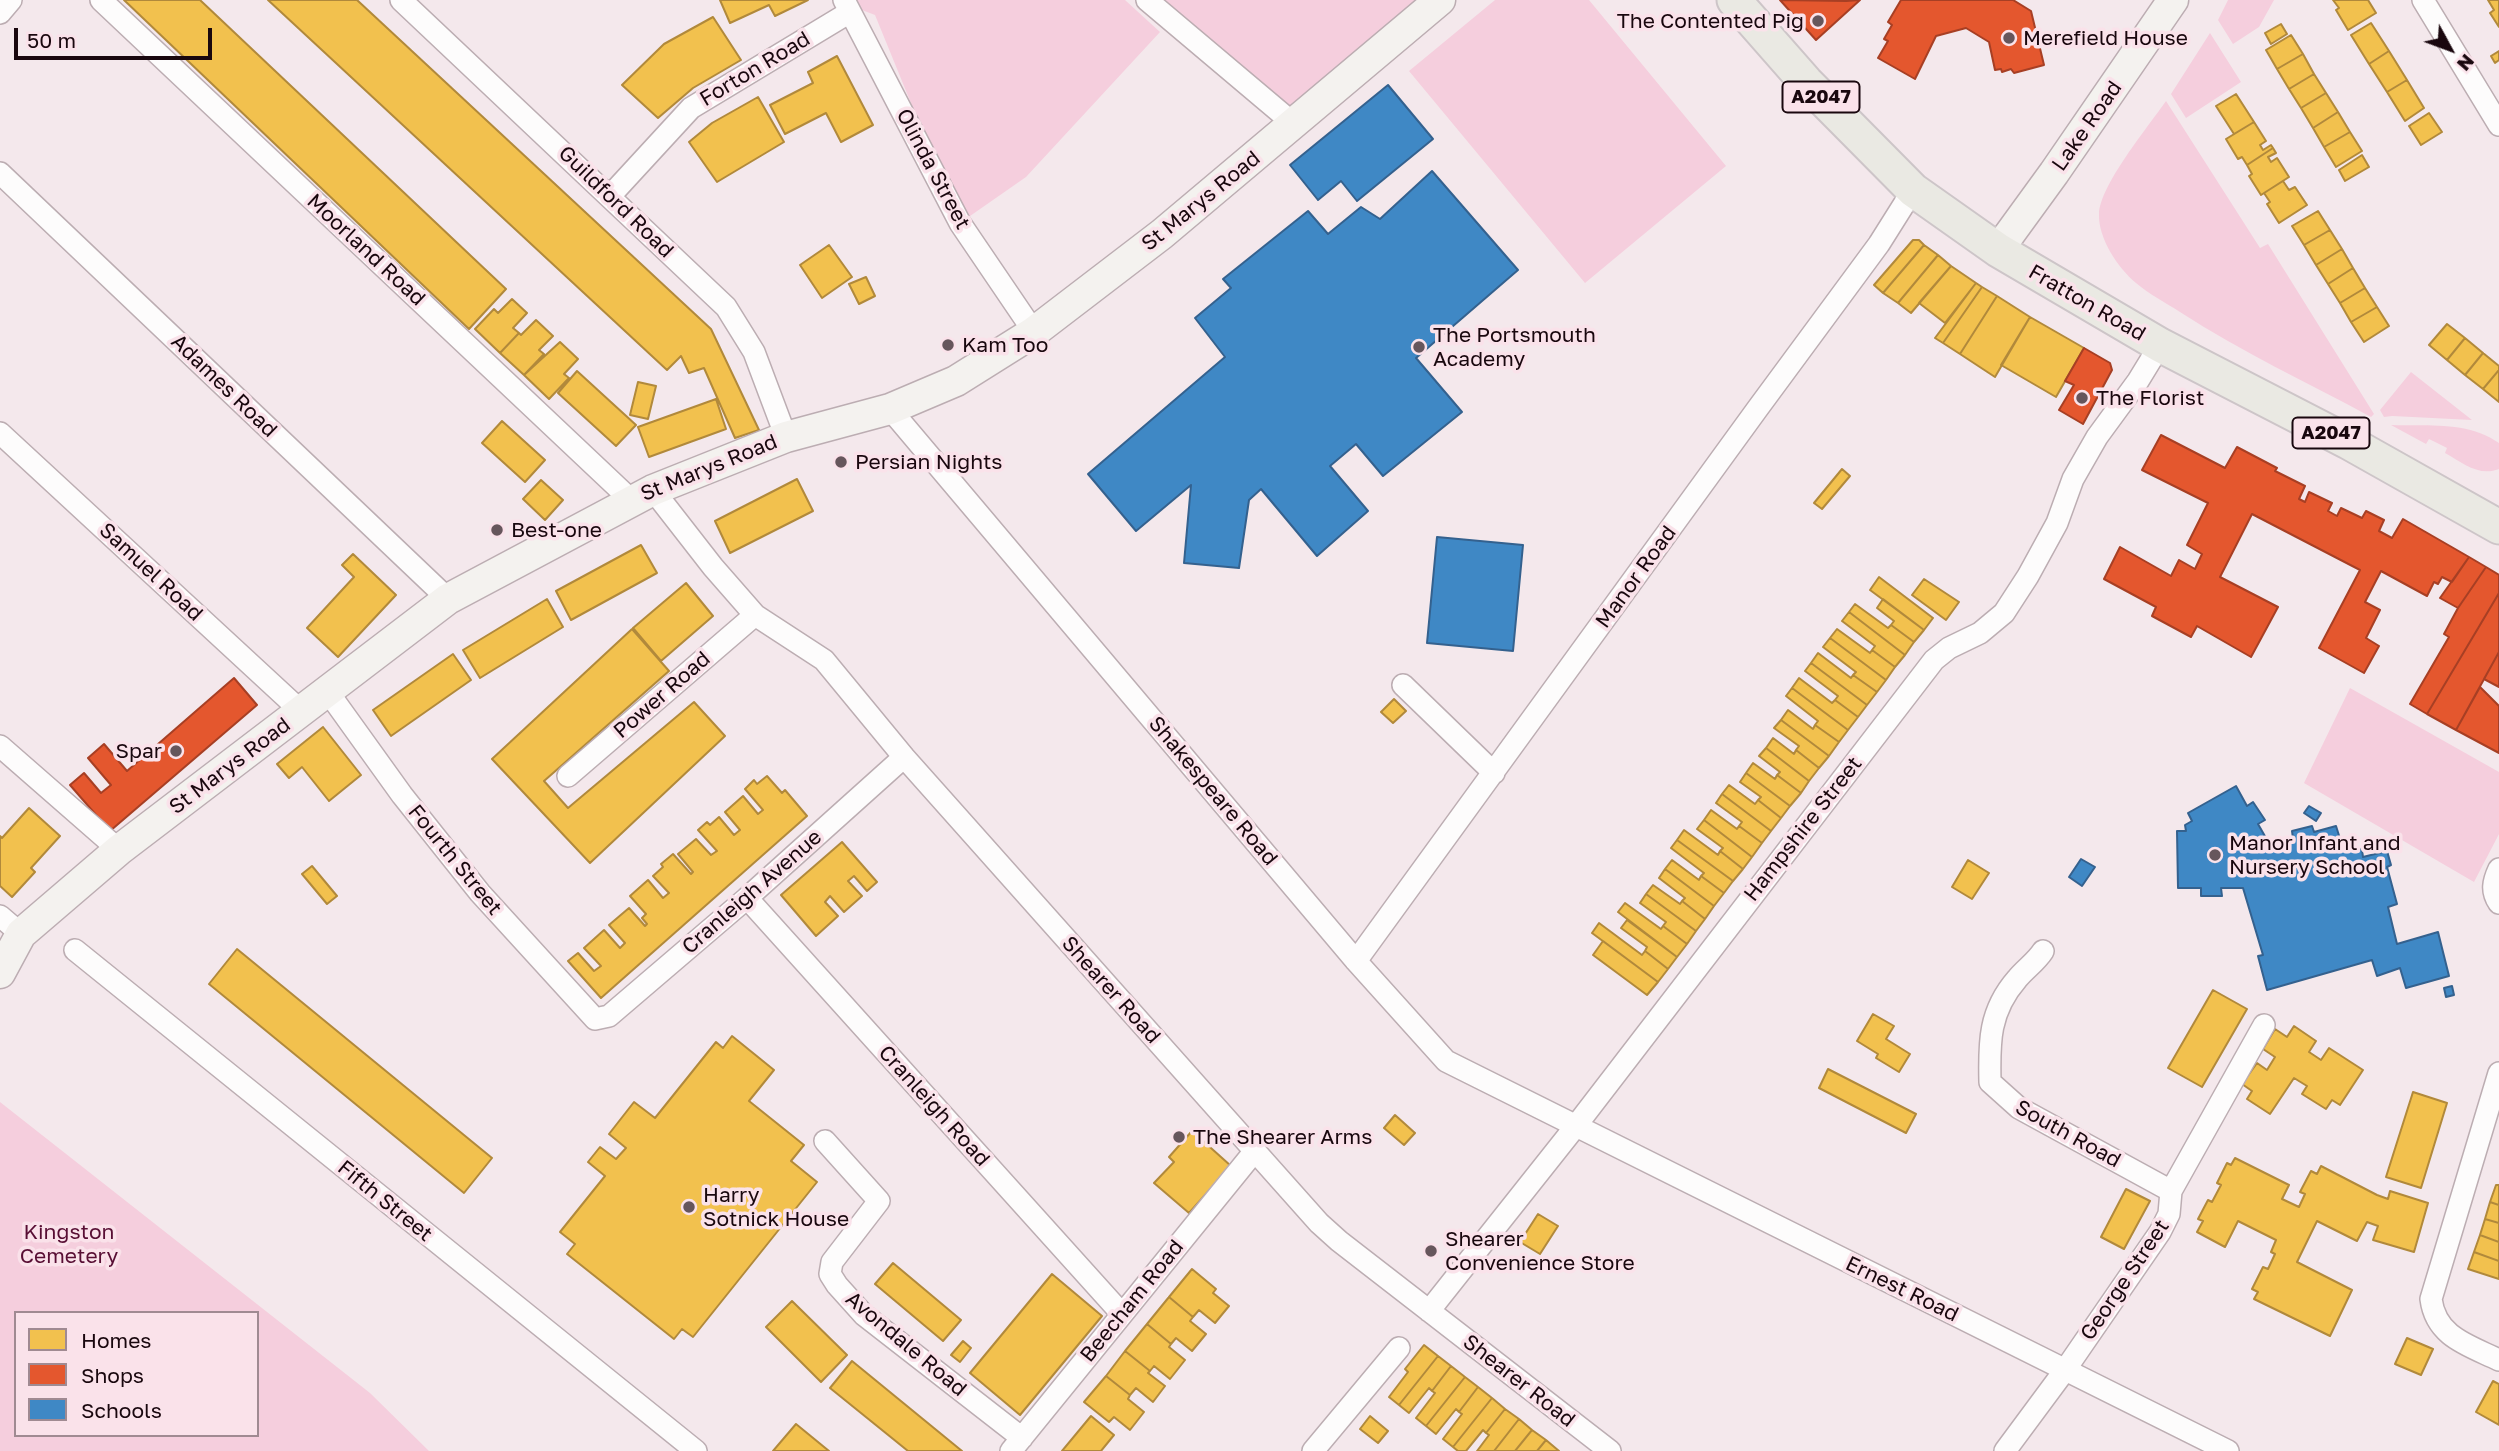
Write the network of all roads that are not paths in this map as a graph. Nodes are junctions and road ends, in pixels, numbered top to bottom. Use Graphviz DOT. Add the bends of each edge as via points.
graph roads {
  1 [pos="11,0"];
  2 [pos="101,0"];
  3 [pos="401,0"];
  4 [pos="1147,0"];
  5 [pos="1440,0"];
  6 [pos="1734,0"];
  7 [pos="2173,0"];
  8 [pos="2423,0"];
  9 [pos="847,6"];
  10 [pos="0,13"];
  11 [pos="1294,124"];
  12 [pos="2499,125"];
  13 [pos="0,173"];
  14 [pos="1913,190"];
  15 [pos="610,196"];
  16 [pos="1998,250"];
  17 [pos="1034,332"];
  18 [pos="2160,345"];
  19 [pos="890,409"];
  20 [pos="0,433"];
  21 [pos="786,437"];
  22 [pos="642,495"];
  23 [pos="2499,527"];
  24 [pos="448,599"];
  25 [pos="755,615"];
  26 [pos="1404,685"];
  27 [pos="328,692"];
  28 [pos="302,712"];
  29 [pos="0,746"];
  30 [pos="904,757"];
  31 [pos="1494,773"];
  32 [pos="568,776"];
  33 [pos="119,850"];
  34 [pos="2499,869"];
  35 [pos="747,898"];
  36 [pos="2499,903"];
  37 [pos="11,925"];
  38 [pos="75,950"];
  39 [pos="2043,951"];
  40 [pos="1356,961"];
  41 [pos="0,973"];
  42 [pos="595,1019"];
  43 [pos="2264,1025"];
  44 [pos="2499,1073"];
  45 [pos="1575,1127"];
  46 [pos="825,1141"];
  47 [pos="1254,1152"];
  48 [pos="2171,1191"];
  49 [pos="1429,1311"];
  50 [pos="1121,1313"];
  51 [pos="1399,1348"];
  52 [pos="2499,1360"];
  53 [pos="2065,1370"];
  54 [pos="1016,1444"];
  55 [pos="696,1451"];
  56 [pos="1313,1451"];
  57 [pos="1609,1451"];
  58 [pos="2005,1451"];
  59 [pos="2228,1451"];
  1 -- 10 [label="street"];
  2 -- 22 [label="street, Moorland Road"];
  3 -- 15 [label="street, Guildford Road"];
  4 -- 11 [label="street"];
  5 -- 11 [label="street, St Marys Road"];
  6 -- 14 [label="main road, Fratton Road / A2047" via="1806,82"];
  7 -- 16 [label="street, Lake Road"];
  8 -- 12 [label="street"];
  9 -- 15 [label="street, Forton Road" via="691,108"];
  9 -- 17 [label="street, Olinda Street" via="960,223"];
  11 -- 17 [label="street, St Marys Road"];
  13 -- 24 [label="street, Adames Road"];
  14 -- 16 [label="main road, Fratton Road / A2047"];
  14 -- 31 [label="street, Manor Road" via="1880,244"];
  15 -- 21 [label="street, Guildford Road" via="726,307 754,352"];
  16 -- 18 [label="main road, Fratton Road / A2047"];
  17 -- 19 [label="street, St Marys Road" via="956,382"];
  18 -- 23 [label="main road, Fratton Road / A2047"];
  18 -- 45 [label="street, Hampshire Street" via="2091,448 2073,479 2057,523 2004,613 1934,660"];
  19 -- 21 [label="street, St Marys Road"];
  19 -- 40 [label="street, Shakespeare Road"];
  20 -- 28 [label="street, Samuel Road"];
  21 -- 22 [label="street, St Marys Road"];
  22 -- 24 [label="street, St Marys Road"];
  22 -- 25 [label="street, Shearer Road"];
  24 -- 27 [label="street, St Marys Road"];
  25 -- 30 [label="street, Shearer Road" via="824,660"];
  25 -- 32 [label="street, Power Road"];
  26 -- 31 [label="street"];
  27 -- 28 [label="street, St Marys Road"];
  27 -- 42 [label="street, Fourth Street" via="480,894"];
  28 -- 33 [label="street, St Marys Road"];
  29 -- 33 [label="street"];
  30 -- 35 [label="street, Cranleigh Avenue"];
  30 -- 47 [label="street, Shearer Road"];
  31 -- 40 [label="street, Manor Road"];
  33 -- 37 [label="street, St Marys Road"];
  34 -- 36 [label="street" via="2493,881"];
  35 -- 42 [label="street, Cranleigh Avenue" via="609,1016"];
  35 -- 50 [label="street, Cranleigh Road"];
  37 -- 41 [label="street, St Marys Road"];
  38 -- 55 [label="street, Fifth Street"];
  39 -- 48 [label="street, South Road" via="1997,1008 1989,1041 1990,1082 2019,1108"];
  40 -- 45 [label="street, Shakespeare Road" via="1446,1061"];
  43 -- 48 [label="street, George Street"];
  44 -- 52 [label="street" via="2431,1299 2441,1327"];
  45 -- 49 [label="street, Hampshire Street"];
  45 -- 53 [label="street, Ernest Road"];
  46 -- 54 [label="street, Avondale Road" via="879,1202 832,1262 830,1274 864,1315"];
  47 -- 49 [label="street, Shearer Road" via="1319,1223"];
  47 -- 50 [label="street, Beecham Road"];
  48 -- 53 [label="street, George Street" via="2169,1214 2160,1232"];
  49 -- 57 [label="street, Shearer Road"];
  50 -- 54 [label="street, Beecham Road"];
  51 -- 56 [label="street"];
  53 -- 58 [label="street, George Street"];
  53 -- 59 [label="street, Ernest Road"];
}
